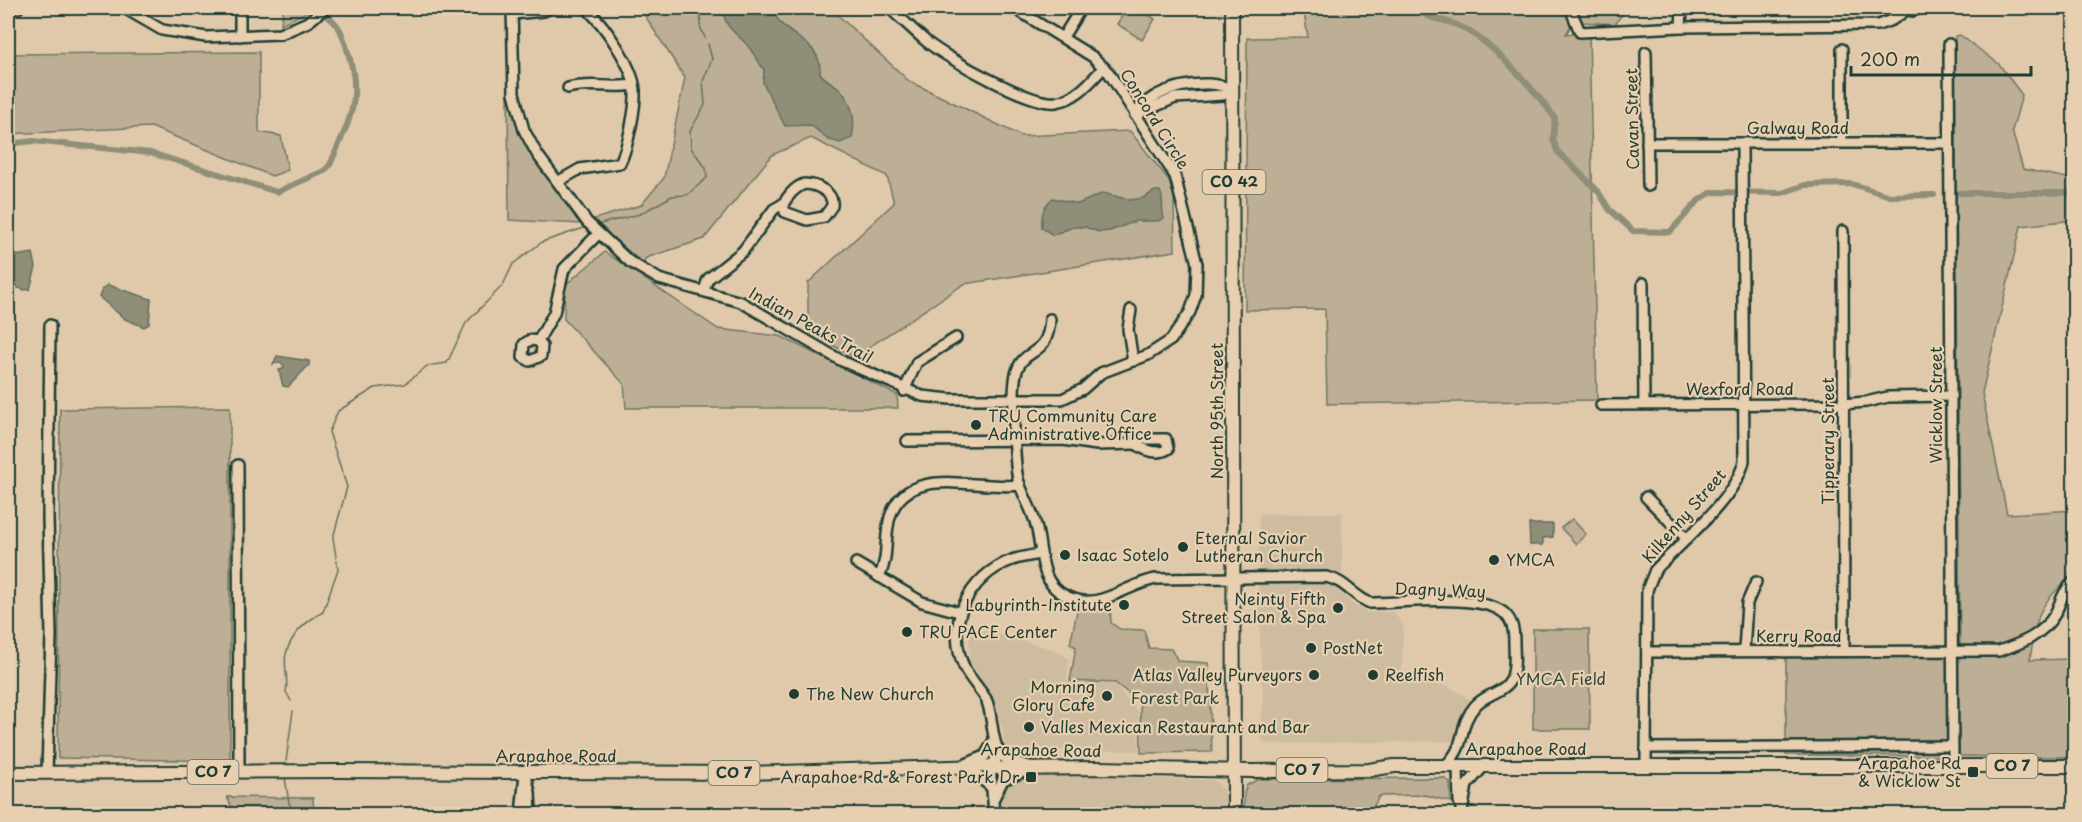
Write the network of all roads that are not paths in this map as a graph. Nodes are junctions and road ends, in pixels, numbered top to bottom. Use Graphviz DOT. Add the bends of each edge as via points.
graph roads {
  1 [pos="12,8"];
  2 [pos="18,8"];
  3 [pos="124,8"];
  4 [pos="240,8"];
  5 [pos="325,8"];
  6 [pos="550,8"];
  7 [pos="586,8"];
  8 [pos="889,8"];
  9 [pos="1014,8"];
  10 [pos="1081,8"];
  11 [pos="1232,8"];
  12 [pos="1570,8"];
  13 [pos="1682,8"];
  14 [pos="1907,8"];
  15 [pos="1922,8"];
  16 [pos="513,11"];
  17 [pos="1680,27"];
  18 [pos="240,36"];
  19 [pos="1063,37"];
  20 [pos="1948,44"];
  21 [pos="1842,49"];
  22 [pos="1646,52"];
  23 [pos="1104,67"];
  24 [pos="634,85"];
  25 [pos="568,88"];
  26 [pos="1233,90"];
  27 [pos="1136,115"];
  28 [pos="1842,142"];
  29 [pos="1647,143"];
  30 [pos="1742,143"];
  31 [pos="1949,143"];
  32 [pos="559,181"];
  33 [pos="1648,186"];
  34 [pos="783,204"];
  35 [pos="1843,231"];
  36 [pos="598,234"];
  37 [pos="1643,283"];
  38 [pos="704,291"];
  39 [pos="1131,310"];
  40 [pos="1050,319"];
  41 [pos="50,325"];
  42 [pos="1182,327"];
  43 [pos="956,338"];
  44 [pos="538,341"];
  45 [pos="1133,361"];
  46 [pos="904,391"];
  47 [pos="1951,396"];
  48 [pos="1015,399"];
  49 [pos="1644,404"];
  50 [pos="1744,404"];
  51 [pos="1843,404"];
  52 [pos="1601,405"];
  53 [pos="1016,440"];
  54 [pos="907,441"];
  55 [pos="1136,444"];
  56 [pos="238,465"];
  57 [pos="1020,485"];
  58 [pos="1646,497"];
  59 [pos="1686,538"];
  60 [pos="1039,554"];
  61 [pos="856,563"];
  62 [pos="879,577"];
  63 [pos="1233,577"];
  64 [pos="2074,581"];
  65 [pos="1756,582"];
  66 [pos="959,612"];
  67 [pos="1744,651"];
  68 [pos="1844,651"];
  69 [pos="1952,651"];
  70 [pos="1647,652"];
  71 [pos="1462,736"];
  72 [pos="994,740"];
  73 [pos="1952,746"];
  74 [pos="1646,748"];
  75 [pos="998,749"];
  76 [pos="1646,765"];
  77 [pos="951,766"];
  78 [pos="990,766"];
  79 [pos="1456,766"];
  80 [pos="1484,766"];
  81 [pos="1953,766"];
  82 [pos="2074,766"];
  83 [pos="1040,769"];
  84 [pos="1234,771"];
  85 [pos="239,772"];
  86 [pos="525,772"];
  87 [pos="8,773"];
  88 [pos="47,773"];
  89 [pos="991,787"];
  90 [pos="994,798"];
  91 [pos="1462,813"];
  92 [pos="521,814"];
  93 [pos="531,814"];
  94 [pos="994,814"];
  95 [pos="1234,814"];
  1 -- 2 [label="street"];
  3 -- 18 [label="street" via="155,27 178,34"];
  4 -- 18 [label="street"];
  5 -- 18 [label="street" via="287,32 265,37"];
  6 -- 16 [label="street" via="533,13"];
  7 -- 24 [label="street" via="613,42"];
  8 -- 23 [label="street" via="944,54 1031,100 1066,100"];
  9 -- 19 [label="street, Concord Circle"];
  10 -- 19 [label="street"];
  11 -- 26 [label="main road, North 95th Street / CO 42"];
  12 -- 17 [label="street" via="1580,32"];
  13 -- 17 [label="street"];
  14 -- 15 [label="street"];
  14 -- 17 [label="street" via="1878,25"];
  16 -- 32 [label="street, Indian Peaks Trail" via="517,112 532,146"];
  19 -- 23 [label="street, Concord Circle"];
  20 -- 31 [label="street, Wicklow Street"];
  21 -- 28 [label="street"];
  22 -- 29 [label="street, Cavan Street"];
  23 -- 27 [label="street, Concord Circle"];
  24 -- 25 [label="street"];
  24 -- 32 [label="street" via="620,163 580,169"];
  26 -- 27 [label="street" via="1223,85 1175,89 1141,105"];
  26 -- 63 [label="main road, North 95th Street / CO 42"];
  27 -- 42 [label="street, Concord Circle" via="1175,176 1197,264 1196,295"];
  28 -- 30 [label="street, Galway Road"];
  28 -- 31 [label="street, Galway Road"];
  29 -- 30 [label="street, Galway Road"];
  29 -- 33 [label="street, Cavan Street"];
  30 -- 50 [label="street, Kilkenny Street"];
  31 -- 47 [label="street, Wicklow Street"];
  32 -- 36 [label="street, Indian Peaks Trail"];
  34 -- 34 [label="street" via="785,212 811,221 824,218 833,203 827,192 804,184"];
  34 -- 38 [label="street" via="774,209 736,258 713,273"];
  35 -- 51 [label="street, Tipperary Street"];
  36 -- 38 [label="street, Indian Peaks Trail" via="649,274"];
  36 -- 44 [label="street" via="564,269 554,314"];
  37 -- 49 [label="street"];
  38 -- 46 [label="street, Indian Peaks Trail" via="760,310 842,361"];
  39 -- 45 [label="street" via="1128,329"];
  40 -- 48 [label="street, Dagny Way" via="1044,345 1019,366"];
  41 -- 88 [label="street" via="51,635"];
  42 -- 45 [label="street, Indian Peaks Trail" via="1158,350"];
  43 -- 46 [label="street" via="917,362"];
  45 -- 48 [label="street, Indian Peaks Trail" via="1101,373 1062,399"];
  46 -- 48 [label="street, Indian Peaks Trail" via="940,399"];
  47 -- 51 [label="street, Wexford Road" via="1888,397"];
  47 -- 69 [label="street, Wicklow Street"];
  48 -- 53 [label="street, Dagny Way"];
  49 -- 50 [label="street, Wexford Road"];
  49 -- 52 [label="street, Wexford Road"];
  50 -- 51 [label="street, Wexford Road"];
  50 -- 59 [label="street, Kilkenny Street" via="1741,473 1729,493"];
  51 -- 68 [label="street, Tipperary Street"];
  53 -- 54 [label="street"];
  53 -- 55 [label="street"];
  53 -- 57 [label="street, Dagny Way"];
  56 -- 85 [label="street"];
  57 -- 60 [label="street, Dagny Way" via="1035,522"];
  57 -- 62 [label="street" via="990,487 943,482 923,484 910,491 893,507 887,525 887,559"];
  58 -- 59 [label="street"];
  59 -- 70 [label="street, Kilkenny Street" via="1650,579"];
  60 -- 63 [label="street, Dagny Way" via="1043,570 1058,590 1085,602 1156,579"];
  60 -- 66 [label="street" via="1014,559 990,572 975,586"];
  61 -- 62 [label="street"];
  62 -- 66 [label="street" via="922,602"];
  63 -- 71 [label="street, Dagny Way" via="1326,577 1342,582 1370,603 1471,602 1499,610 1514,629 1511,678 1476,704"];
  63 -- 84 [label="main road, North 95th Street / CO 42"];
  64 -- 69 [label="street, Kerry Road" via="2061,595 2045,628 2028,640 1999,651"];
  65 -- 67 [label="street" via="1746,609"];
  66 -- 72 [label="street" via="963,661 988,705"];
  67 -- 68 [label="street, Kerry Road"];
  67 -- 70 [label="street, Kerry Road"];
  68 -- 69 [label="street, Kerry Road"];
  69 -- 73 [label="street, Wicklow Street"];
  70 -- 74 [label="street, Kilkenny Street"];
  71 -- 79 [label="street, Dagny Way"];
  71 -- 79 [label="street, Dagny Way"];
  72 -- 75 [label="street"];
  72 -- 77 [label="street" via="985,756"];
  73 -- 74 [label="street"];
  73 -- 81 [label="street, Wicklow Street"];
  74 -- 76 [label="street, Kilkenny Street"];
  75 -- 78 [label="street"];
  75 -- 83 [label="street" via="1006,759"];
  76 -- 80 [label="main road, Arapahoe Road / CO 7"];
  76 -- 81 [label="main road, Arapahoe Road / CO 7"];
  77 -- 78 [label="main road, Arapahoe Road / CO 7"];
  77 -- 86 [label="main road, Arapahoe Road / CO 7" via="747,773"];
  77 -- 89 [label="street" via="979,777"];
  78 -- 83 [label="main road, Arapahoe Road / CO 7"];
  78 -- 89 [label="street"];
  79 -- 80 [label="main road, Arapahoe Road / CO 7"];
  79 -- 84 [label="main road, Arapahoe Road / CO 7"];
  79 -- 91 [label="street"];
  80 -- 91 [label="street" via="1467,785"];
  81 -- 82 [label="main road, Arapahoe Road / CO 7"];
  83 -- 84 [label="main road, Arapahoe Road / CO 7"];
  83 -- 90 [label="street" via="1004,780"];
  84 -- 95 [label="main road, North 95th Street"];
  85 -- 86 [label="main road, Arapahoe Road / CO 7"];
  85 -- 88 [label="main road, Arapahoe Road / CO 7"];
  86 -- 92 [label="street"];
  86 -- 93 [label="street"];
  87 -- 88 [label="main road, Arapahoe Road / CO 7"];
  89 -- 90 [label="street"];
  90 -- 94 [label="street"];
}
